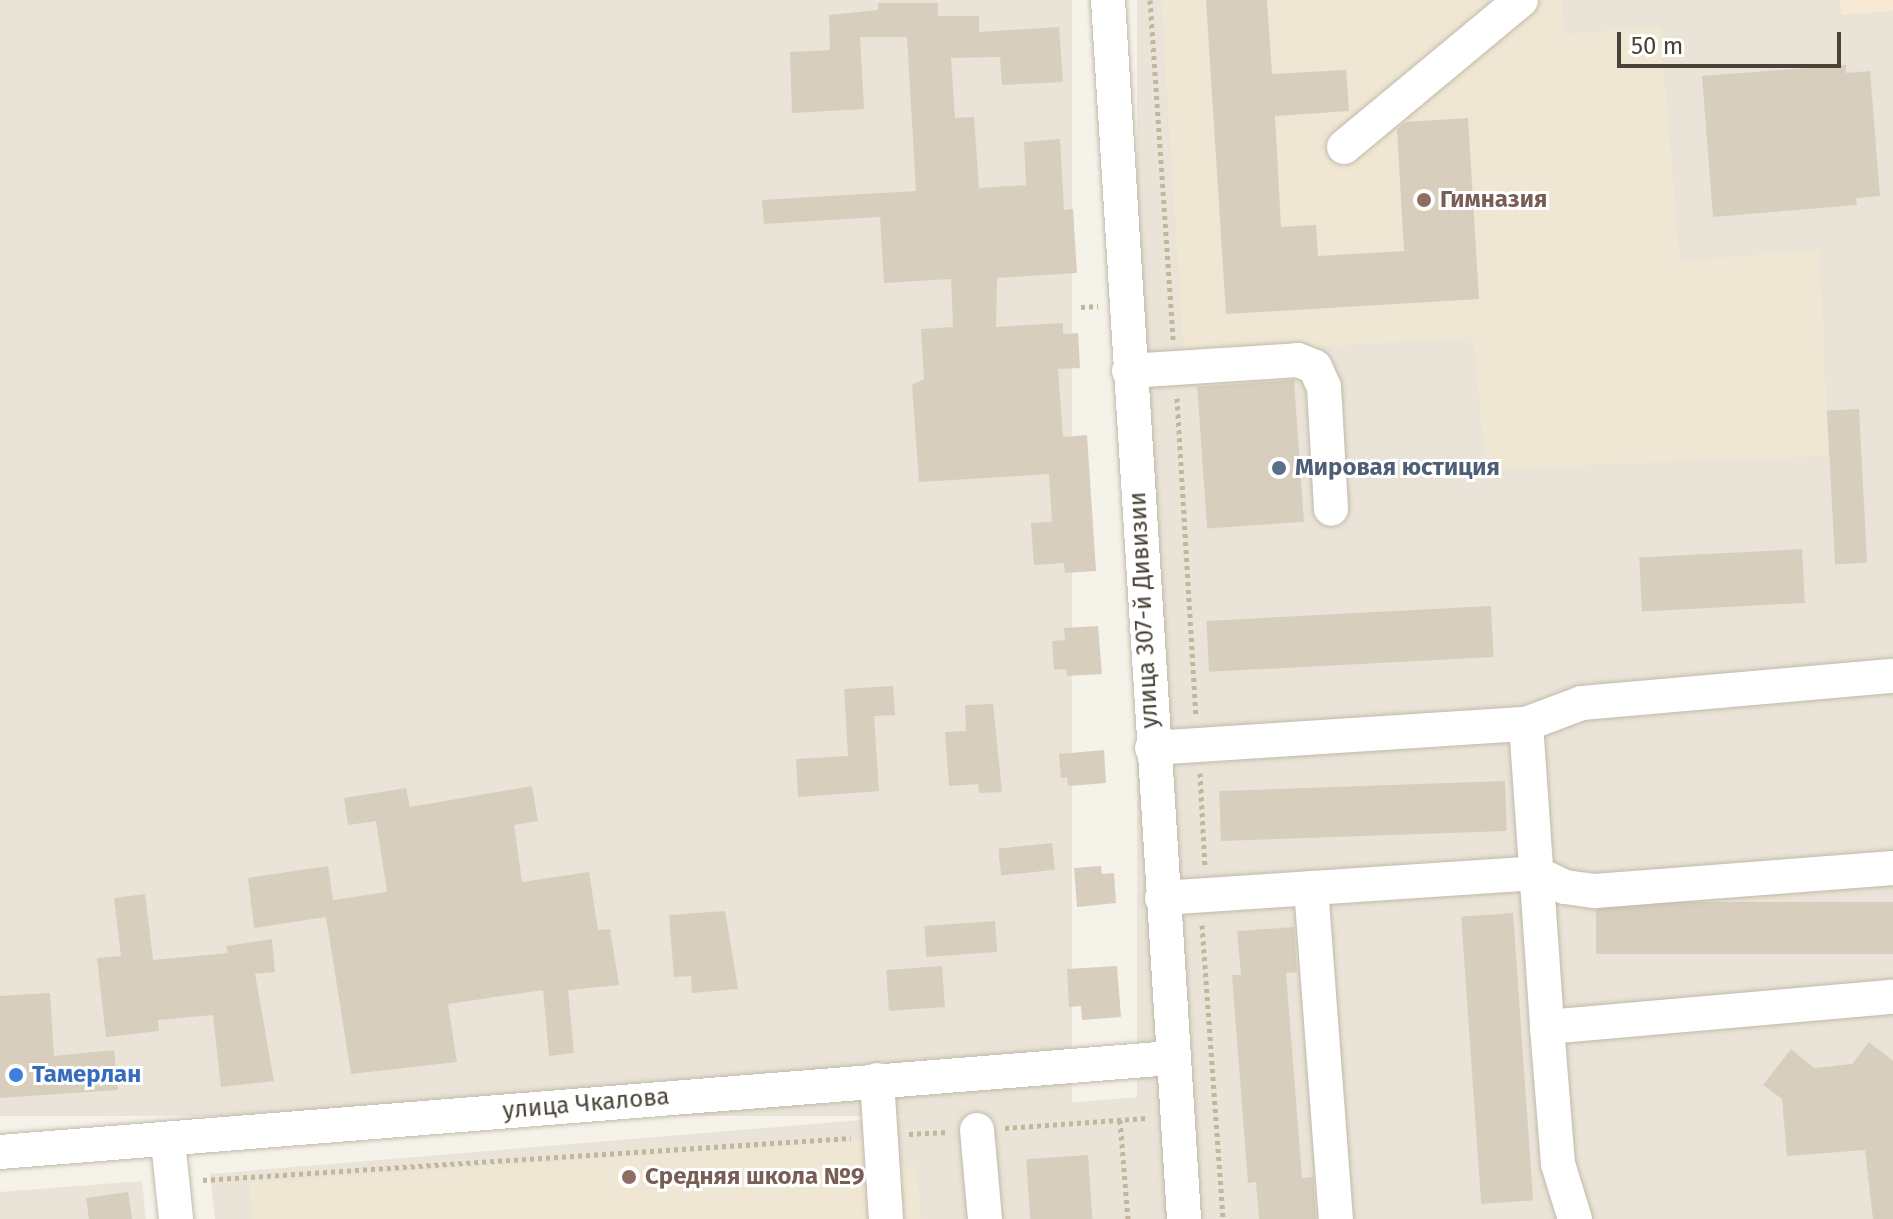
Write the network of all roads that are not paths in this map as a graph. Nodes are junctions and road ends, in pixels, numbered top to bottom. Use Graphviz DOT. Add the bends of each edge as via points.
graph roads {
  1 [pos="1108,0"];
  2 [pos="1521,0"];
  3 [pos="1344,147"];
  4 [pos="1129,371"];
  5 [pos="1331,509"];
  6 [pos="1891,676"];
  7 [pos="1526,724"];
  8 [pos="1152,748"];
  9 [pos="1893,868"];
  10 [pos="1536,873"];
  11 [pos="1311,888"];
  12 [pos="1162,898"];
  13 [pos="1893,997"];
  14 [pos="1547,1027"];
  15 [pos="1172,1058"];
  16 [pos="877,1080"];
  17 [pos="977,1130"];
  18 [pos="168,1141"];
  19 [pos="0,1152"];
  20 [pos="176,1219"];
  21 [pos="886,1219"];
  22 [pos="985,1219"];
  23 [pos="1184,1219"];
  24 [pos="1336,1219"];
  25 [pos="1575,1219"];
  1 -- 4 [label="street, улица 307-й Дивизии"];
  2 -- 3 [label="street"];
  4 -- 5 [label="street" via="1298,360 1315,367 1324,387"];
  4 -- 8 [label="street, улица 307-й Дивизии"];
  6 -- 7 [label="street" via="1582,703"];
  7 -- 8 [label="street"];
  7 -- 10 [label="street"];
  8 -- 12 [label="street, улица 307-й Дивизии"];
  9 -- 10 [label="street" via="1595,891 1565,887"];
  10 -- 11 [label="street"];
  10 -- 14 [label="street"];
  11 -- 12 [label="street"];
  11 -- 24 [label="street"];
  12 -- 15 [label="street, улица 307-й Дивизии"];
  13 -- 14 [label="street"];
  14 -- 25 [label="street" via="1558,1164"];
  15 -- 16 [label="street, улица Чкалова"];
  15 -- 23 [label="street, улица 307-й Дивизии"];
  16 -- 18 [label="street, улица Чкалова"];
  16 -- 21 [label="street"];
  17 -- 22 [label="street"];
  18 -- 19 [label="street, улица Чкалова"];
  18 -- 20 [label="street"];
}
